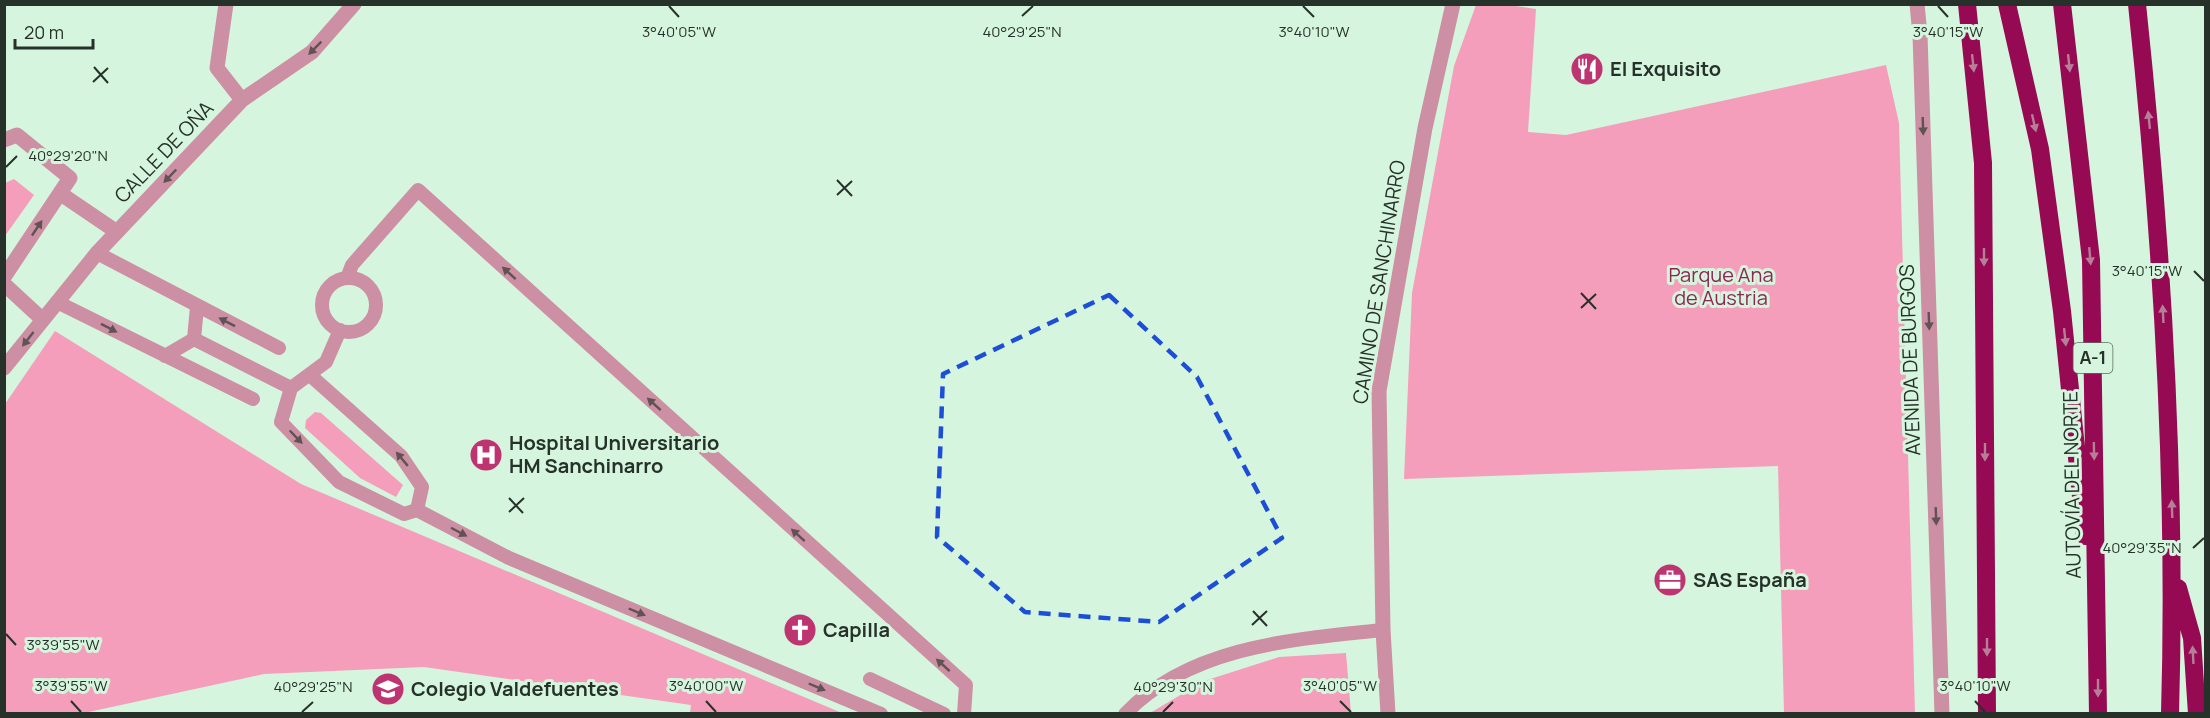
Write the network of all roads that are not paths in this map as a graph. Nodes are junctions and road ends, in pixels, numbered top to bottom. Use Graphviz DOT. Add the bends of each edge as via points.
graph roads {
  1 [pos="226,4"];
  2 [pos="354,4"];
  3 [pos="1454,4"];
  4 [pos="1917,4"];
  5 [pos="1967,4"];
  6 [pos="2007,4"];
  7 [pos="2062,4"];
  8 [pos="2137,4"];
  9 [pos="243,100"];
  10 [pos="4,140"];
  11 [pos="61,194"];
  12 [pos="117,232"];
  13 [pos="97,253"];
  14 [pos="4,277"];
  15 [pos="347,278"];
  16 [pos="4,284"];
  17 [pos="57,302"];
  18 [pos="197,307"];
  19 [pos="43,320"];
  20 [pos="340,330"];
  21 [pos="194,339"];
  22 [pos="279,348"];
  23 [pos="165,356"];
  24 [pos="4,368"];
  25 [pos="311,376"];
  26 [pos="291,388"];
  27 [pos="253,399"];
  28 [pos="417,510"];
  29 [pos="2173,568"];
  30 [pos="1383,630"];
  31 [pos="2098,661"];
  32 [pos="870,679"];
  33 [pos="881,714"];
  34 [pos="944,714"];
  35 [pos="964,714"];
  36 [pos="1125,714"];
  37 [pos="1388,714"];
  38 [pos="1942,714"];
  39 [pos="1987,714"];
  40 [pos="2098,714"];
  41 [pos="2170,714"];
  42 [pos="2197,714"];
  1 -- 9 [label="street, CALLE DE OÑA" via="218,68"];
  2 -- 9 [label="street, CALLE DE OÑA, one-way" via="312,52"];
  3 -- 30 [label="street, CAMINO DE SANCHINARRO" via="1425,128 1379,392"];
  4 -- 38 [label="street, AVENIDA DE BURGOS, one-way"];
  5 -- 39 [label="highway, one-way" via="1983,163"];
  6 -- 31 [label="highway, one-way" via="2040,149 2062,311"];
  7 -- 31 [label="highway, AUTOVÍA DEL NORTE / A-1, one-way" via="2091,260"];
  29 -- 8 [label="highway, one-way" via="2162,291"];
  9 -- 12 [label="street, CALLE DE OÑA, one-way"];
  10 -- 11 [label="street" via="17,135 70,178"];
  11 -- 12 [label="street, CALLE DE OÑA"];
  14 -- 11 [label="street, one-way"];
  12 -- 13 [label="street, CALLE DE OÑA"];
  13 -- 17 [label="street, CALLE DE OÑA"];
  13 -- 18 [label="lane"];
  15 -- 20 [label="lane" via="330,285 322,301 326,319"];
  15 -- 20 [label="lane" via="364,282 376,304 364,326 348,332"];
  35 -- 15 [label="lane, one-way" via="966,686 418,190 352,265"];
  16 -- 19 [label="street"];
  17 -- 19 [label="street, CALLE DE OÑA"];
  17 -- 23 [label="lane, one-way"];
  18 -- 21 [label="lane"];
  22 -- 18 [label="lane, one-way"];
  19 -- 24 [label="street, CALLE DE OÑA, one-way"];
  20 -- 25 [label="lane" via="326,362"];
  21 -- 23 [label="lane"];
  21 -- 26 [label="lane"];
  23 -- 27 [label="lane"];
  25 -- 26 [label="lane"];
  28 -- 25 [label="lane, one-way" via="422,487 401,456"];
  26 -- 28 [label="lane, one-way" via="281,422 339,482 405,514"];
  28 -- 33 [label="lane, one-way" via="508,558"];
  29 -- 41 [label="highway"];
  42 -- 29 [label="highway, one-way" via="2192,638"];
  30 -- 36 [label="lane" via="1291,640 1204,662 1140,697"];
  30 -- 37 [label="street, CAMINO DE SANCHINARRO"];
  31 -- 40 [label="highway, AUTOVÍA DEL NORTE / A-1, one-way"];
  32 -- 34 [label="lane"];
}
